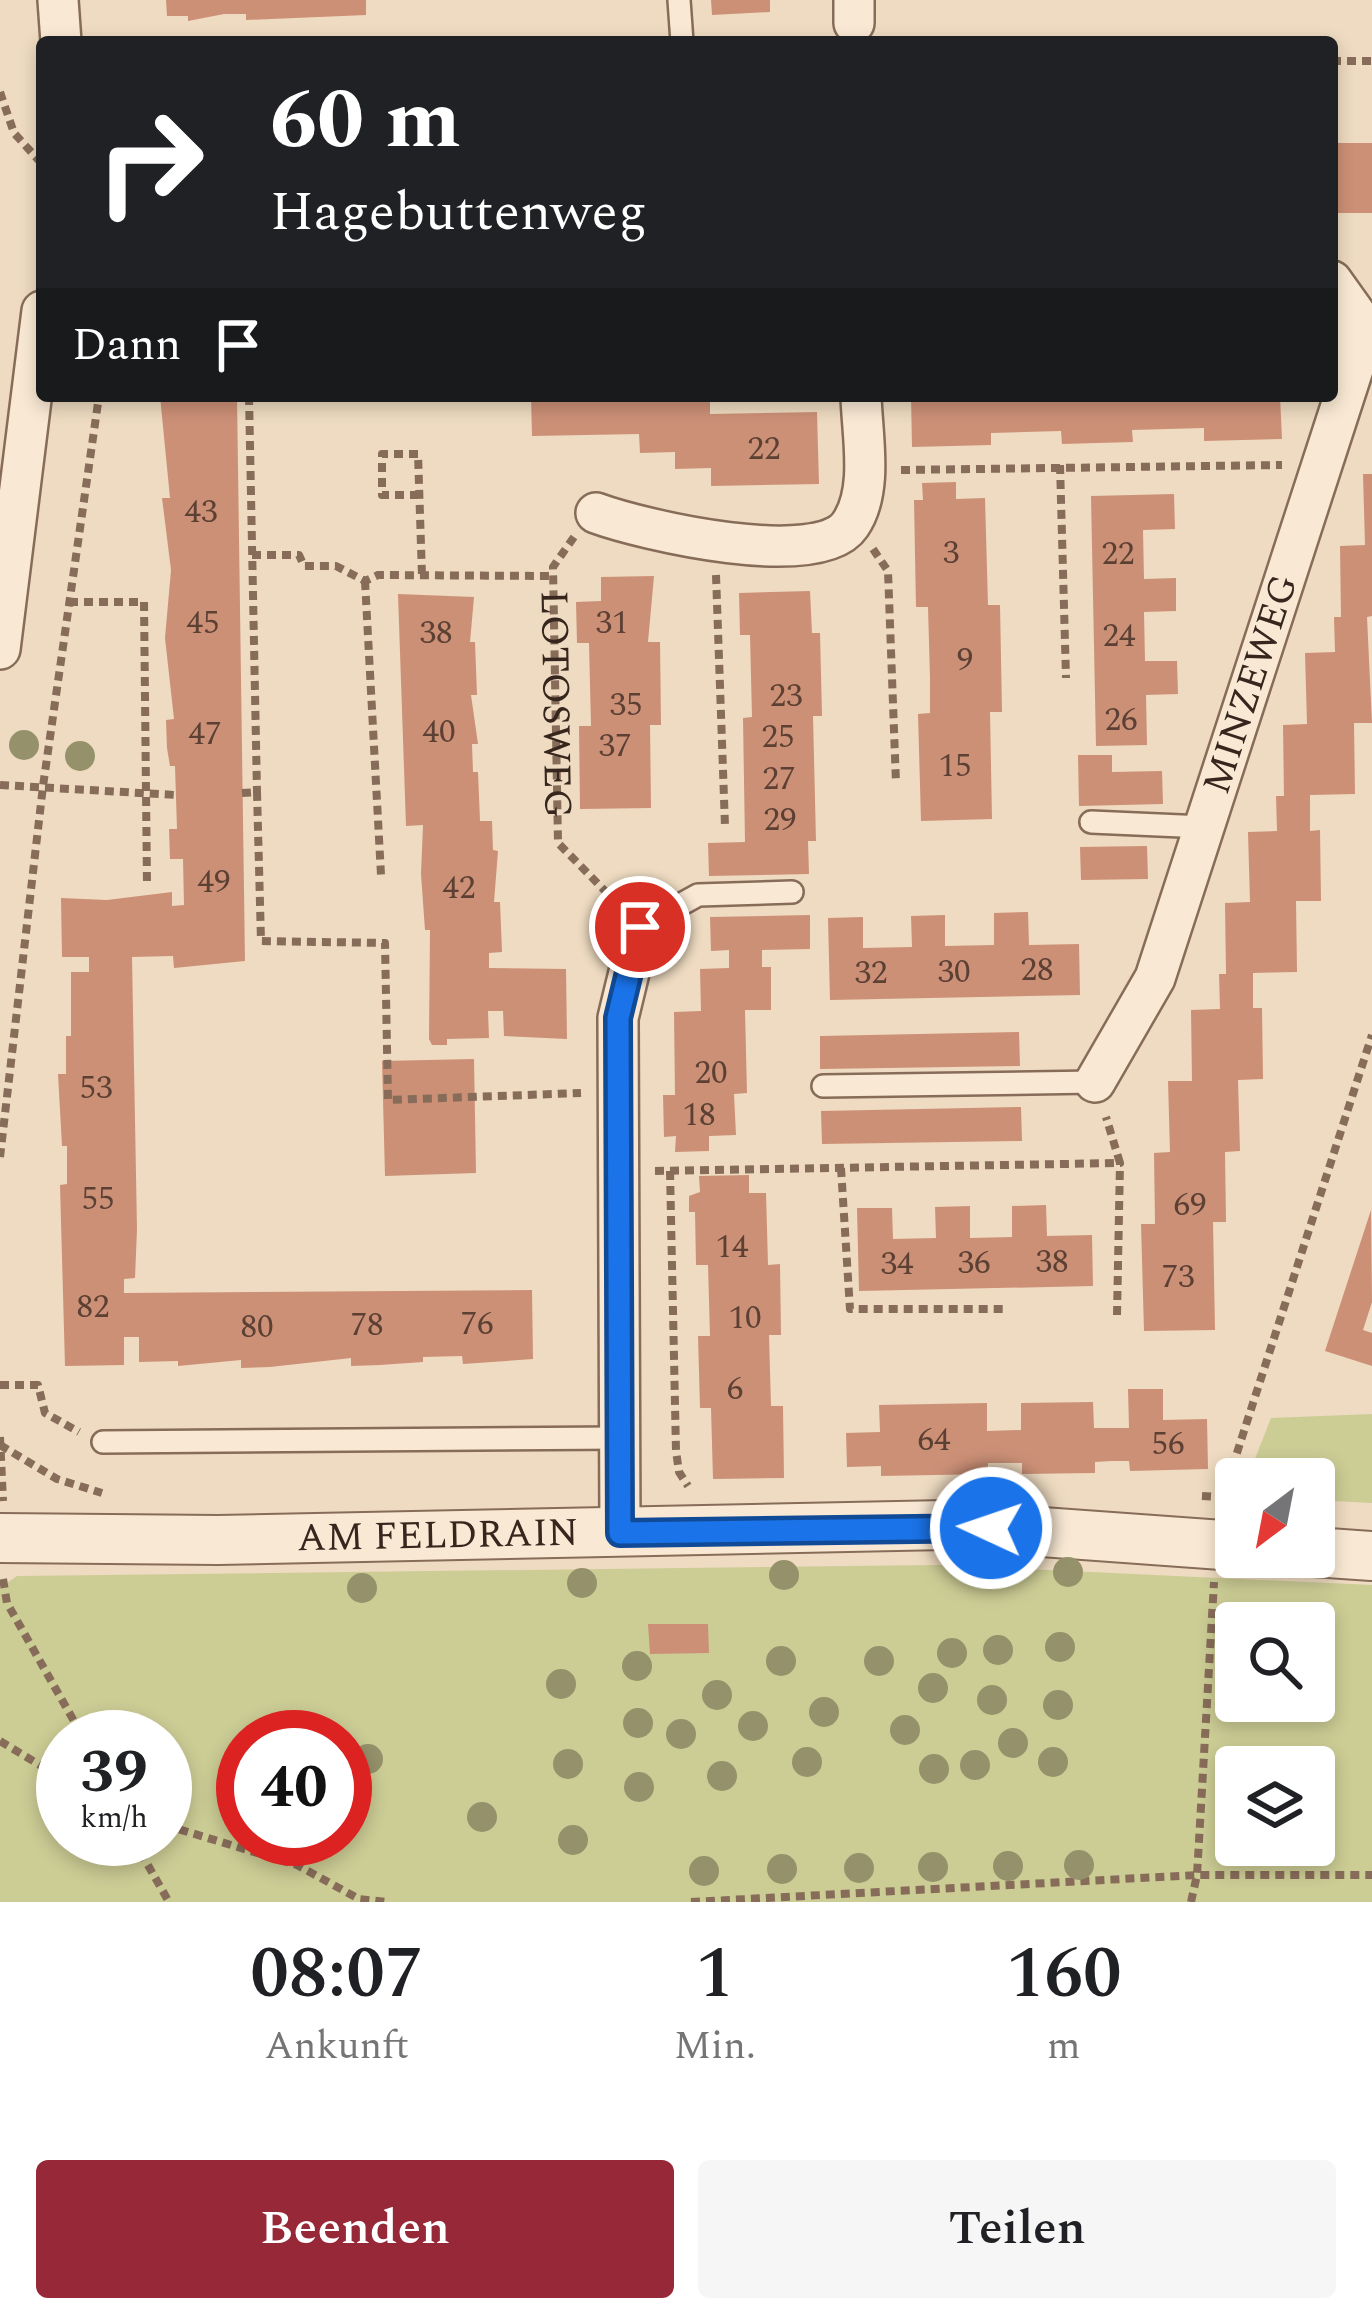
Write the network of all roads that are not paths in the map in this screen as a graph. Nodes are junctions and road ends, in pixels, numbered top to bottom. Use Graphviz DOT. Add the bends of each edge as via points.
graph roads {
  1 [pos="58,0"];
  2 [pos="680,0"];
  3 [pos="61,36"];
  4 [pos="682,36"];
  5 [pos="1338,287"];
  6 [pos="1364,315"];
  7 [pos="36,382"];
  8 [pos="861,402"];
  9 [pos="596,513"];
  10 [pos="3,610"];
  11 [pos="0,649"];
  12 [pos="1090,822"];
  13 [pos="1204,827"];
  14 [pos="792,892"];
  15 [pos="640,927"];
  16 [pos="1095,1082"];
  17 [pos="823,1086"];
  18 [pos="621,1438"];
  19 [pos="103,1442"];
  20 [pos="620,1533"];
  21 [pos="1215,1544"];
  22 [pos="1335,1553"];
  23 [pos="1,1556"];
  24 [pos="1372,1556"];
  1 -- 3 [label="street"];
  2 -- 4 [label="lane"];
  5 -- 6 [label="street, MINZEWEG"];
  6 -- 13 [label="street, MINZEWEG"];
  7 -- 10 [label="street"];
  8 -- 9 [label="street" via="861,505 848,530 824,542 715,544"];
  10 -- 11 [label="street"];
  12 -- 13 [label="lane"];
  13 -- 16 [label="street, MINZEWEG" via="1155,978"];
  14 -- 15 [label="lane" via="698,895"];
  15 -- 18 [label="street" via="618,1018"];
  16 -- 17 [label="lane"];
  18 -- 19 [label="lane"];
  18 -- 20 [label="street"];
  20 -- 21 [label="street, AM FELDRAIN" via="946,1525"];
  20 -- 23 [label="street, AM FELDRAIN" via="218,1540"];
  22 -- 24 [label="street"];
}
